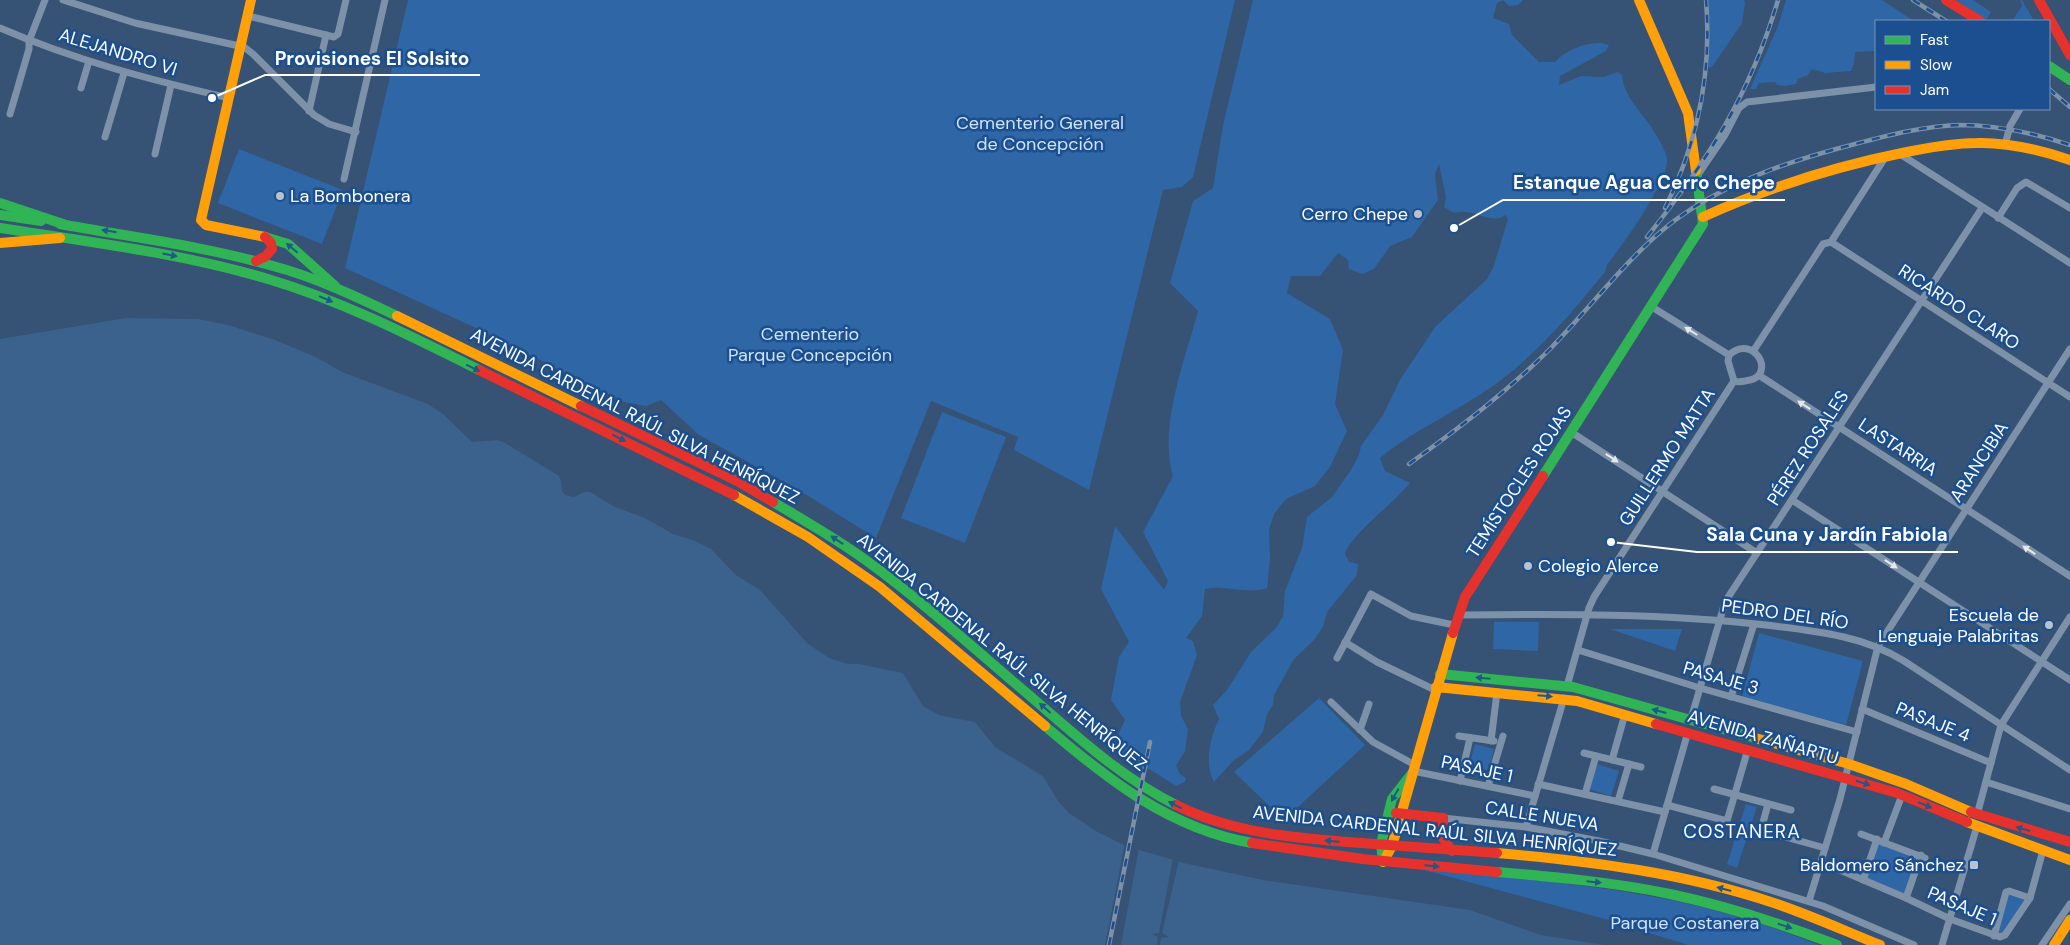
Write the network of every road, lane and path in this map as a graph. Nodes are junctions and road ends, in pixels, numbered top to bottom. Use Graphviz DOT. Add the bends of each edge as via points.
graph roads {
  1 [pos="45,0"];
  2 [pos="63,0"];
  3 [pos="251,0"];
  4 [pos="346,0"];
  5 [pos="384,0"];
  6 [pos="1639,0"];
  7 [pos="1946,0"];
  8 [pos="2039,0"];
  9 [pos="248,16"];
  10 [pos="1978,20"];
  11 [pos="0,28"];
  12 [pos="326,35"];
  13 [pos="29,41"];
  14 [pos="241,46"];
  15 [pos="2070,55"];
  16 [pos="89,61"];
  17 [pos="2050,67"];
  18 [pos="124,73"];
  19 [pos="2070,80"];
  20 [pos="171,85"];
  21 [pos="1875,87"];
  22 [pos="81,88"];
  23 [pos="229,98"];
  24 [pos="2019,110"];
  25 [pos="308,111"];
  26 [pos="10,114"];
  27 [pos="356,132"];
  28 [pos="105,137"];
  29 [pos="2006,145"];
  30 [pos="155,154"];
  31 [pos="1900,154"];
  32 [pos="1886,156"];
  33 [pos="2070,160"];
  34 [pos="1697,176"];
  35 [pos="344,179"];
  36 [pos="0,203"];
  37 [pos="1982,208"];
  38 [pos="2070,208"];
  39 [pos="0,215"];
  40 [pos="1703,217"];
  41 [pos="1998,218"];
  42 [pos="66,225"];
  43 [pos="0,228"];
  44 [pos="265,237"];
  45 [pos="60,238"];
  46 [pos="1831,242"];
  47 [pos="0,243"];
  48 [pos="256,261"];
  49 [pos="2070,263"];
  50 [pos="341,292"];
  51 [pos="1922,300"];
  52 [pos="1652,307"];
  53 [pos="2070,349"];
  54 [pos="1754,350"];
  55 [pos="1729,355"];
  56 [pos="1760,376"];
  57 [pos="1734,381"];
  58 [pos="2048,383"];
  59 [pos="2070,397"];
  60 [pos="1839,428"];
  61 [pos="1571,432"];
  62 [pos="1662,491"];
  63 [pos="1792,500"];
  64 [pos="1966,510"];
  65 [pos="1757,553"];
  66 [pos="2070,576"];
  67 [pos="1919,582"];
  68 [pos="1587,614"];
  69 [pos="2070,617"];
  70 [pos="1719,619"];
  71 [pos="1456,620"];
  72 [pos="1754,624"];
  73 [pos="1346,642"];
  74 [pos="1878,646"];
  75 [pos="1578,650"];
  76 [pos="1337,658"];
  77 [pos="2041,662"];
  78 [pos="1440,674"];
  79 [pos="2070,680"];
  80 [pos="1567,686"];
  81 [pos="1436,688"];
  82 [pos="1700,688"];
  83 [pos="1497,692"];
  84 [pos="1731,697"];
  85 [pos="1564,698"];
  86 [pos="1331,702"];
  87 [pos="1369,704"];
  88 [pos="1862,709"];
  89 [pos="1625,714"];
  90 [pos="1691,719"];
  91 [pos="2002,724"];
  92 [pos="1360,730"];
  93 [pos="1688,732"];
  94 [pos="1857,732"];
  95 [pos="1459,736"];
  96 [pos="1470,738"];
  97 [pos="1491,741"];
  98 [pos="1748,749"];
  99 [pos="1584,753"];
  100 [pos="1596,756"];
  101 [pos="1612,760"];
  102 [pos="1992,763"];
  103 [pos="1629,764"];
  104 [pos="1849,764"];
  105 [pos="1641,767"];
  106 [pos="1414,768"];
  107 [pos="2070,770"];
  108 [pos="1846,778"];
  109 [pos="1460,781"];
  110 [pos="1986,782"];
  111 [pos="1538,784"];
  112 [pos="1488,786"];
  113 [pos="1714,789"];
  114 [pos="1585,794"];
  115 [pos="1735,795"];
  116 [pos="1902,795"];
  117 [pos="1535,796"];
  118 [pos="1618,801"];
  119 [pos="1768,804"];
  120 [pos="1666,809"];
  121 [pos="2070,809"];
  122 [pos="1791,810"];
  123 [pos="1387,813"];
  124 [pos="1402,814"];
  125 [pos="1977,815"];
  126 [pos="1443,818"];
  127 [pos="1977,826"];
  128 [pos="1526,827"];
  129 [pos="1861,834"];
  130 [pos="1877,840"];
  131 [pos="1884,842"];
  132 [pos="2070,842"];
  133 [pos="1381,844"];
  134 [pos="1392,846"];
  135 [pos="1825,848"];
  136 [pos="2043,850"];
  137 [pos="1452,851"];
  138 [pos="1653,854"];
  139 [pos="2070,860"];
  140 [pos="1383,862"];
  141 [pos="1820,862"];
  142 [pos="1863,880"];
  143 [pos="1906,898"];
  144 [pos="2030,898"];
  145 [pos="1809,901"];
  146 [pos="2070,904"];
  147 [pos="1950,919"];
  148 [pos="2070,920"];
  149 [pos="1994,936"];
  150 [pos="1838,945"];
  151 [pos="1880,945"];
  152 [pos="1914,945"];
  153 [pos="1942,945"];
  154 [pos="2042,945"];
  155 [pos="2054,945"];
  1 -- 13 [label="street"];
  2 -- 14 [label="street" via="135,23"];
  3 -- 9 [label="main road"];
  4 -- 12 [label="street" via="338,34 334,37"];
  5 -- 27 [label="street"];
  6 -- 34 [label="main road" via="1686,106"];
  7 -- 10 [label="main road"];
  8 -- 15 [label="main road"];
  9 -- 12 [label="street"];
  9 -- 14 [label="main road"];
  11 -- 13 [label="street, ALEJANDRO VI"];
  12 -- 25 [label="street"];
  13 -- 16 [label="street, ALEJANDRO VI"];
  13 -- 26 [label="street"];
  14 -- 23 [label="main road"];
  14 -- 25 [label="street" via="253,54"];
  16 -- 18 [label="street, ALEJANDRO VI"];
  16 -- 22 [label="street"];
  17 -- 19 [label="main road"];
  18 -- 20 [label="street, ALEJANDRO VI"];
  18 -- 28 [label="street"];
  20 -- 23 [label="street, ALEJANDRO VI"];
  20 -- 30 [label="street"];
  21 -- 34 [label="street" via="1747,102 1739,108"];
  23 -- 44 [label="main road" via="202,222"];
  24 -- 29 [label="street" via="2010,126"];
  25 -- 27 [label="street" via="324,122"];
  27 -- 35 [label="street"];
  29 -- 31 [label="main road" via="1960,144"];
  29 -- 33 [label="main road"];
  31 -- 32 [label="main road"];
  31 -- 37 [label="street"];
  32 -- 40 [label="main road" via="1785,183"];
  32 -- 46 [label="street"];
  34 -- 40 [label="main road"];
  36 -- 42 [label="main road"];
  37 -- 41 [label="street"];
  37 -- 51 [label="street, PÉREZ ROSALES"];
  38 -- 41 [label="street" via="2026,182 2017,188"];
  39 -- 42 [label="main road, AVENIDA CARDENAL RAÚL SILVA HENRÍQUEZ"];
  40 -- 52 [label="main road, TEMÍSTOCLES ROJAS" via="1700,231"];
  41 -- 49 [label="street"];
  48 -- 42 [label="main road, AVENIDA CARDENAL RAÚL SILVA HENRÍQUEZ, one-way" via="159,240"];
  43 -- 45 [label="main road, AVENIDA CARDENAL RAÚL SILVA HENRÍQUEZ"];
  44 -- 48 [label="main road" via="272,249"];
  50 -- 44 [label="main road, one-way" via="288,244"];
  45 -- 47 [label="main road"];
  45 -- 140 [label="main road, AVENIDA CARDENAL RAÚL SILVA HENRÍQUEZ, one-way" via="168,255 245,272 308,292 369,318 729,492 821,545 923,621 1098,770 1154,808 1202,830 1240,841"];
  46 -- 51 [label="street, RICARDO CLARO"];
  46 -- 54 [label="street" via="1823,244"];
  48 -- 50 [label="main road, AVENIDA CARDENAL RAÚL SILVA HENRÍQUEZ"];
  133 -- 50 [label="main road, AVENIDA CARDENAL RAÚL SILVA HENRÍQUEZ, one-way" via="1267,834 1214,821 1170,802 1111,764 910,595 813,525 710,468"];
  51 -- 58 [label="street, RICARDO CLARO"];
  51 -- 60 [label="street, PÉREZ ROSALES"];
  55 -- 52 [label="street, one-way"];
  52 -- 61 [label="main road, TEMÍSTOCLES ROJAS"];
  53 -- 58 [label="street, ARANCIBIA"];
  54 -- 55 [label="street"];
  54 -- 56 [label="street" via="1759,355"];
  55 -- 57 [label="street, GUILLERMO MATTA"];
  56 -- 57 [label="street, GUILLERMO MATTA"];
  60 -- 56 [label="street, LASTARRIA, one-way"];
  57 -- 62 [label="street, GUILLERMO MATTA"];
  58 -- 59 [label="street, RICARDO CLARO"];
  58 -- 64 [label="street, ARANCIBIA"];
  60 -- 63 [label="street, PÉREZ ROSALES"];
  60 -- 64 [label="street, LASTARRIA"];
  61 -- 62 [label="street, one-way"];
  61 -- 71 [label="main road, TEMÍSTOCLES ROJAS" via="1468,591"];
  62 -- 65 [label="street"];
  62 -- 68 [label="street, GUILLERMO MATTA" via="1594,597"];
  63 -- 65 [label="street, PÉREZ ROSALES"];
  63 -- 67 [label="street, one-way"];
  66 -- 64 [label="street, LASTARRIA, one-way"];
  64 -- 67 [label="street, ARANCIBIA"];
  65 -- 70 [label="street, PÉREZ ROSALES" via="1725,602"];
  67 -- 74 [label="street, ARANCIBIA"];
  67 -- 77 [label="street"];
  68 -- 70 [label="street, PEDRO DEL RÍO"];
  68 -- 71 [label="street, PEDRO DEL RÍO"];
  68 -- 75 [label="street, GUILLERMO MATTA"];
  69 -- 77 [label="street"];
  70 -- 72 [label="street, PEDRO DEL RÍO"];
  70 -- 82 [label="street, PÉREZ ROSALES"];
  71 -- 73 [label="street, PEDRO DEL RÍO" via="1411,616 1371,594"];
  71 -- 78 [label="main road, TEMÍSTOCLES ROJAS"];
  72 -- 74 [label="street, PEDRO DEL RÍO" via="1827,633"];
  72 -- 84 [label="street"];
  73 -- 76 [label="street"];
  73 -- 81 [label="street" via="1377,662"];
  74 -- 88 [label="street, ARANCIBIA"];
  74 -- 91 [label="street, PEDRO DEL RÍO"];
  75 -- 80 [label="street, GUILLERMO MATTA"];
  75 -- 82 [label="street, PASAJE 3"];
  77 -- 79 [label="street"];
  77 -- 91 [label="street"];
  80 -- 78 [label="main road, AVENIDA ZAÑARTU, one-way"];
  78 -- 81 [label="main road, TEMÍSTOCLES ROJAS"];
  90 -- 80 [label="main road, AVENIDA ZAÑARTU, one-way"];
  81 -- 83 [label="main road, AVENIDA ZAÑARTU"];
  81 -- 106 [label="main road, TEMÍSTOCLES ROJAS"];
  82 -- 84 [label="street, PASAJE 3"];
  82 -- 90 [label="street, PÉREZ ROSALES"];
  83 -- 85 [label="main road, AVENIDA ZAÑARTU, one-way"];
  83 -- 97 [label="street"];
  84 -- 94 [label="street, PASAJE 3"];
  85 -- 89 [label="main road, AVENIDA ZAÑARTU"];
  85 -- 111 [label="street"];
  86 -- 92 [label="street, PASAJE 1"];
  87 -- 92 [label="street"];
  88 -- 94 [label="street, ARANCIBIA"];
  88 -- 102 [label="street, PASAJE 4"];
  89 -- 93 [label="main road, AVENIDA ZAÑARTU"];
  89 -- 101 [label="street"];
  90 -- 104 [label="main road, AVENIDA ZAÑARTU"];
  91 -- 102 [label="street"];
  91 -- 107 [label="street, PEDRO DEL RÍO"];
  92 -- 106 [label="street, PASAJE 1" via="1379,747"];
  93 -- 98 [label="main road, AVENIDA ZAÑARTU"];
  93 -- 120 [label="street"];
  94 -- 104 [label="street, ARANCIBIA"];
  95 -- 96 [label="street"];
  96 -- 97 [label="street"];
  96 -- 109 [label="street"];
  97 -- 112 [label="street" via="1502,739"];
  98 -- 108 [label="main road, AVENIDA ZAÑARTU"];
  98 -- 115 [label="street"];
  99 -- 100 [label="street"];
  100 -- 101 [label="street"];
  100 -- 114 [label="street"];
  101 -- 103 [label="street"];
  102 -- 110 [label="street"];
  103 -- 105 [label="street"];
  103 -- 118 [label="street"];
  104 -- 108 [label="street, ARANCIBIA"];
  104 -- 125 [label="main road, AVENIDA ZAÑARTU" via="1906,784"];
  106 -- 109 [label="street, PASAJE 1"];
  106 -- 123 [label="main road, TEMÍSTOCLES ROJAS, one-way" via="1395,793"];
  106 -- 124 [label="main road, TEMÍSTOCLES ROJAS"];
  108 -- 116 [label="main road, AVENIDA ZAÑARTU, one-way"];
  108 -- 135 [label="street, ARANCIBIA"];
  109 -- 112 [label="street, PASAJE 1"];
  110 -- 121 [label="street"];
  110 -- 125 [label="street"];
  111 -- 114 [label="street"];
  111 -- 117 [label="street"];
  112 -- 117 [label="street, PASAJE 1"];
  113 -- 115 [label="street"];
  114 -- 118 [label="street"];
  115 -- 119 [label="street"];
  115 -- 120 [label="street" via="1727,821"];
  116 -- 127 [label="main road, AVENIDA ZAÑARTU, one-way"];
  116 -- 131 [label="street"];
  117 -- 128 [label="street"];
  118 -- 120 [label="street"];
  119 -- 122 [label="street"];
  119 -- 135 [label="street" via="1760,830"];
  120 -- 138 [label="street"];
  123 -- 124 [label="main road, CALLE NUEVA"];
  123 -- 133 [label="main road, TEMÍSTOCLES ROJAS"];
  124 -- 126 [label="main road, CALLE NUEVA"];
  124 -- 134 [label="main road, TEMÍSTOCLES ROJAS"];
  132 -- 125 [label="main road, AVENIDA ZAÑARTU, one-way"];
  126 -- 128 [label="street, CALLE NUEVA"];
  126 -- 137 [label="main road" via="1443,838"];
  127 -- 136 [label="main road, AVENIDA ZAÑARTU"];
  127 -- 147 [label="street"];
  128 -- 138 [label="street, CALLE NUEVA"];
  129 -- 130 [label="street"];
  130 -- 131 [label="street"];
  130 -- 142 [label="street"];
  131 -- 143 [label="street" via="1923,856"];
  133 -- 134 [label="main road, AVENIDA CARDENAL RAÚL SILVA HENRÍQUEZ"];
  133 -- 140 [label="main road, TEMÍSTOCLES ROJAS"];
  134 -- 137 [label="main road, AVENIDA CARDENAL RAÚL SILVA HENRÍQUEZ"];
  134 -- 140 [label="main road, TEMÍSTOCLES ROJAS"];
  135 -- 141 [label="street, ARANCIBIA"];
  136 -- 139 [label="main road, AVENIDA ZAÑARTU"];
  136 -- 144 [label="street, PASAJE 1"];
  151 -- 137 [label="main road, AVENIDA CARDENAL RAÚL SILVA HENRÍQUEZ, one-way" via="1773,903 1680,878 1591,862"];
  138 -- 145 [label="street, CALLE NUEVA"];
  140 -- 150 [label="main road, AVENIDA CARDENAL RAÚL SILVA HENRÍQUEZ, one-way" via="1646,889 1716,905"];
  141 -- 142 [label="street, PASAJE 1"];
  141 -- 145 [label="street, ARANCIBIA"];
  142 -- 143 [label="street, PASAJE 1"];
  143 -- 147 [label="street, PASAJE 1"];
  144 -- 149 [label="street, PASAJE 1" via="2005,935"];
  144 -- 149 [label="street" via="2006,892"];
  145 -- 152 [label="street, CALLE NUEVA"];
  146 -- 154 [label="street"];
  147 -- 149 [label="street, PASAJE 1"];
  147 -- 153 [label="street"];
  148 -- 155 [label="main road"];
}
